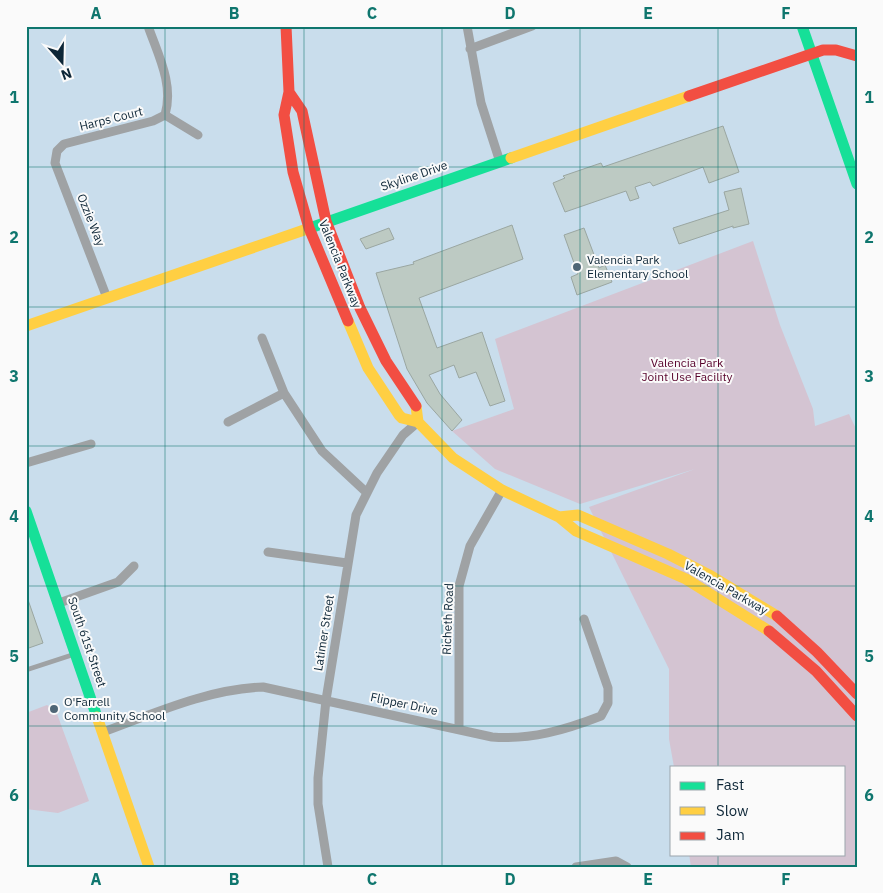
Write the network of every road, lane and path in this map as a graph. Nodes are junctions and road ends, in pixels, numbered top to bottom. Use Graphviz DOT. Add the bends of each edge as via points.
graph roads {
  1 [pos="148,26"];
  2 [pos="286,26"];
  3 [pos="466,26"];
  4 [pos="532,26"];
  5 [pos="802,26"];
  6 [pos="470,49"];
  7 [pos="810,54"];
  8 [pos="857,56"];
  9 [pos="289,92"];
  10 [pos="165,114"];
  11 [pos="198,135"];
  12 [pos="57,151"];
  13 [pos="500,162"];
  14 [pos="857,184"];
  15 [pos="326,222"];
  16 [pos="309,228"];
  17 [pos="107,298"];
  18 [pos="26,326"];
  19 [pos="262,338"];
  20 [pos="284,393"];
  21 [pos="228,422"];
  22 [pos="418,422"];
  23 [pos="91,444"];
  24 [pos="26,463"];
  25 [pos="502,490"];
  26 [pos="366,492"];
  27 [pos="26,511"];
  28 [pos="559,517"];
  29 [pos="268,552"];
  30 [pos="347,563"];
  31 [pos="134,566"];
  32 [pos="58,603"];
  33 [pos="584,618"];
  34 [pos="76,653"];
  35 [pos="26,670"];
  36 [pos="857,694"];
  37 [pos="326,700"];
  38 [pos="857,716"];
  39 [pos="459,729"];
  40 [pos="103,732"];
  41 [pos="149,867"];
  42 [pos="328,867"];
  43 [pos="576,867"];
  44 [pos="627,867"];
  1 -- 10 [label="street" via="167,80"];
  2 -- 9 [label="main road, Valencia Parkway"];
  3 -- 6 [label="street"];
  4 -- 6 [label="street"];
  5 -- 7 [label="main road"];
  6 -- 13 [label="street" via="481,103"];
  7 -- 8 [label="main road, Skyline Drive" via="836,50"];
  7 -- 13 [label="main road, Skyline Drive"];
  7 -- 14 [label="main road"];
  9 -- 15 [label="main road, Valencia Parkway" via="302,111"];
  9 -- 16 [label="main road, Valencia Parkway" via="284,115 293,172"];
  10 -- 11 [label="street"];
  10 -- 12 [label="street, Harps Court" via="153,121 64,144"];
  12 -- 17 [label="street, Ozzie Way" via="54,163"];
  13 -- 15 [label="main road, Skyline Drive"];
  15 -- 16 [label="main road, Skyline Drive"];
  15 -- 22 [label="main road, Valencia Parkway" via="360,308 386,360 416,408"];
  16 -- 17 [label="main road, Skyline Drive"];
  16 -- 22 [label="main road, Valencia Parkway" via="368,368 399,415"];
  17 -- 18 [label="main road, Skyline Drive"];
  19 -- 20 [label="street"];
  20 -- 21 [label="street"];
  20 -- 26 [label="street" via="322,451"];
  22 -- 25 [label="main road, Valencia Parkway" via="453,458"];
  22 -- 26 [label="street, Latimer Street" via="403,435"];
  23 -- 24 [label="street"];
  25 -- 28 [label="main road, Valencia Parkway"];
  25 -- 39 [label="street, Richeth Road" via="470,546 459,586"];
  26 -- 30 [label="street, Latimer Street" via="356,515"];
  27 -- 32 [label="main road, South 61st Street"];
  28 -- 36 [label="main road, Valencia Parkway" via="578,515 712,576 780,618"];
  28 -- 38 [label="main road, Valencia Parkway" via="576,531 686,579 761,624 816,671"];
  29 -- 30 [label="street"];
  30 -- 37 [label="street, Latimer Street"];
  31 -- 32 [label="street" via="118,582"];
  32 -- 34 [label="main road, South 61st Street"];
  33 -- 39 [label="street, Flipper Drive" via="608,688 608,702 601,716 537,736 514,739"];
  34 -- 35 [label="lane"];
  34 -- 40 [label="main road, South 61st Street"];
  37 -- 39 [label="street, Flipper Drive"];
  37 -- 40 [label="street, Flipper Drive" via="263,687 241,688 212,694"];
  37 -- 42 [label="street, Latimer Street" via="318,804"];
  40 -- 41 [label="main road, South 61st Street"];
  43 -- 44 [label="street" via="616,861"];
}
